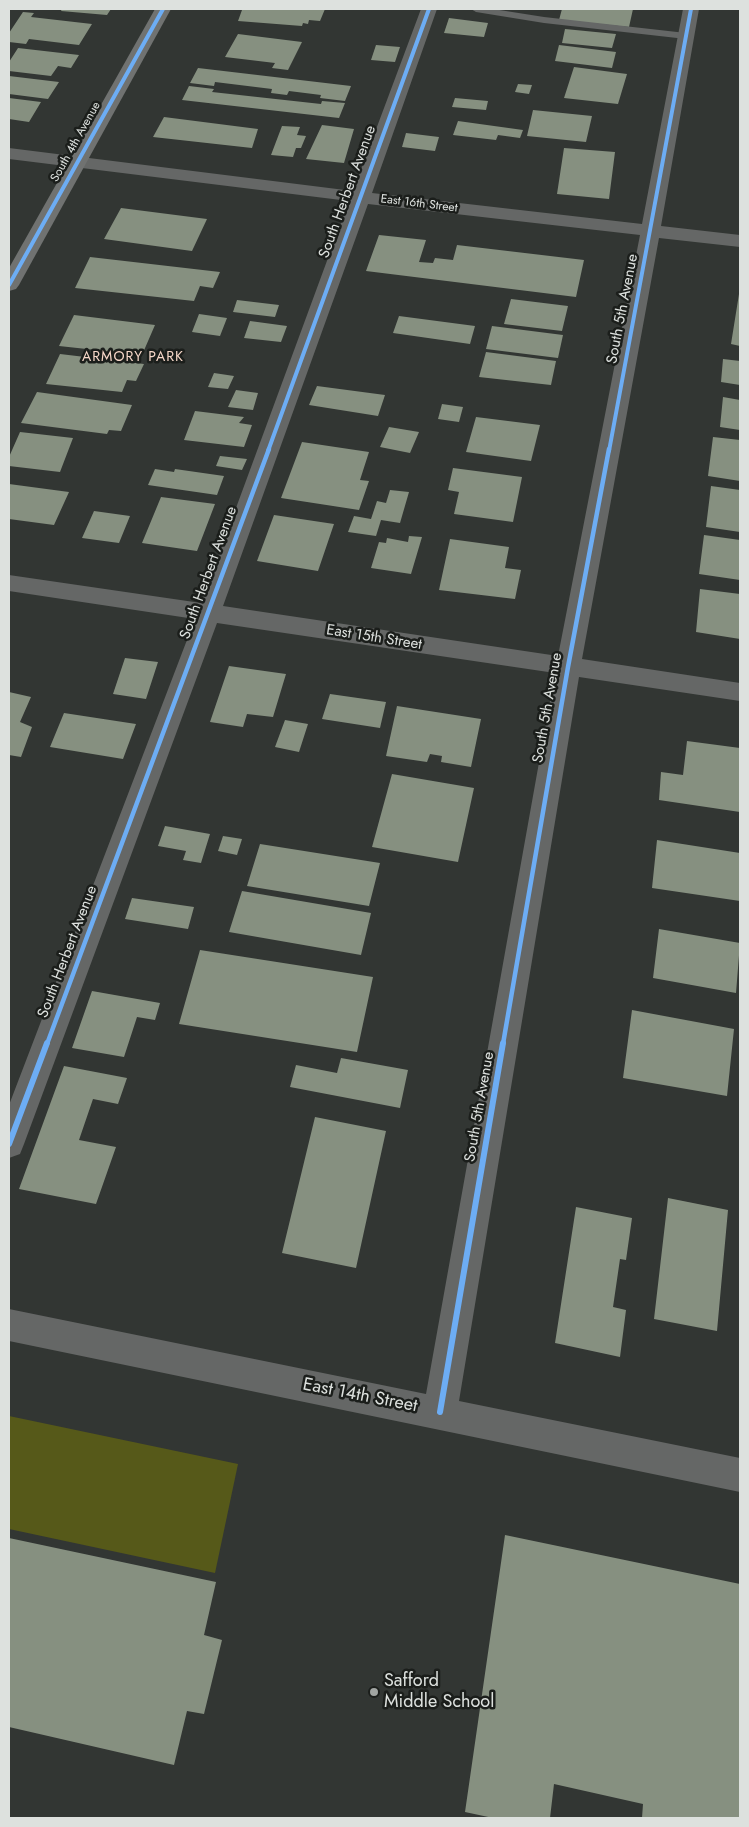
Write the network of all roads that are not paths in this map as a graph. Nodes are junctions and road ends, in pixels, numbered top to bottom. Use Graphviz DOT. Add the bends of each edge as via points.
graph roads {
  1 [pos="163,9"];
  2 [pos="429,9"];
  3 [pos="476,9"];
  4 [pos="691,9"];
  5 [pos="686,36"];
  6 [pos="9,153"];
  7 [pos="77,160"];
  8 [pos="359,197"];
  9 [pos="651,230"];
  10 [pos="740,241"];
  11 [pos="9,285"];
  12 [pos="9,583"];
  13 [pos="209,612"];
  14 [pos="568,667"];
  15 [pos="740,692"];
  16 [pos="9,1144"];
  17 [pos="9,1325"];
  18 [pos="440,1412"];
  19 [pos="740,1475"];
  1 -- 7 [label="street, South 4th Avenue"];
  2 -- 8 [label="street, South Herbert Avenue"];
  3 -- 5 [label="lane" via="517,17"];
  4 -- 5 [label="street, South 5th Avenue"];
  5 -- 9 [label="street, South 5th Avenue"];
  6 -- 7 [label="street, East 16th Street"];
  7 -- 8 [label="street, East 16th Street"];
  7 -- 11 [label="street, South 4th Avenue"];
  8 -- 9 [label="street, East 16th Street"];
  8 -- 13 [label="street, South Herbert Avenue"];
  9 -- 10 [label="street, East 16th Street"];
  9 -- 14 [label="street, South 5th Avenue"];
  12 -- 13 [label="street, East 15th Street"];
  13 -- 14 [label="street, East 15th Street"];
  13 -- 16 [label="street, South Herbert Avenue"];
  14 -- 15 [label="street, East 15th Street"];
  14 -- 18 [label="street, South 5th Avenue"];
  17 -- 18 [label="street, East 14th Street"];
  18 -- 19 [label="street, East 14th Street"];
}
